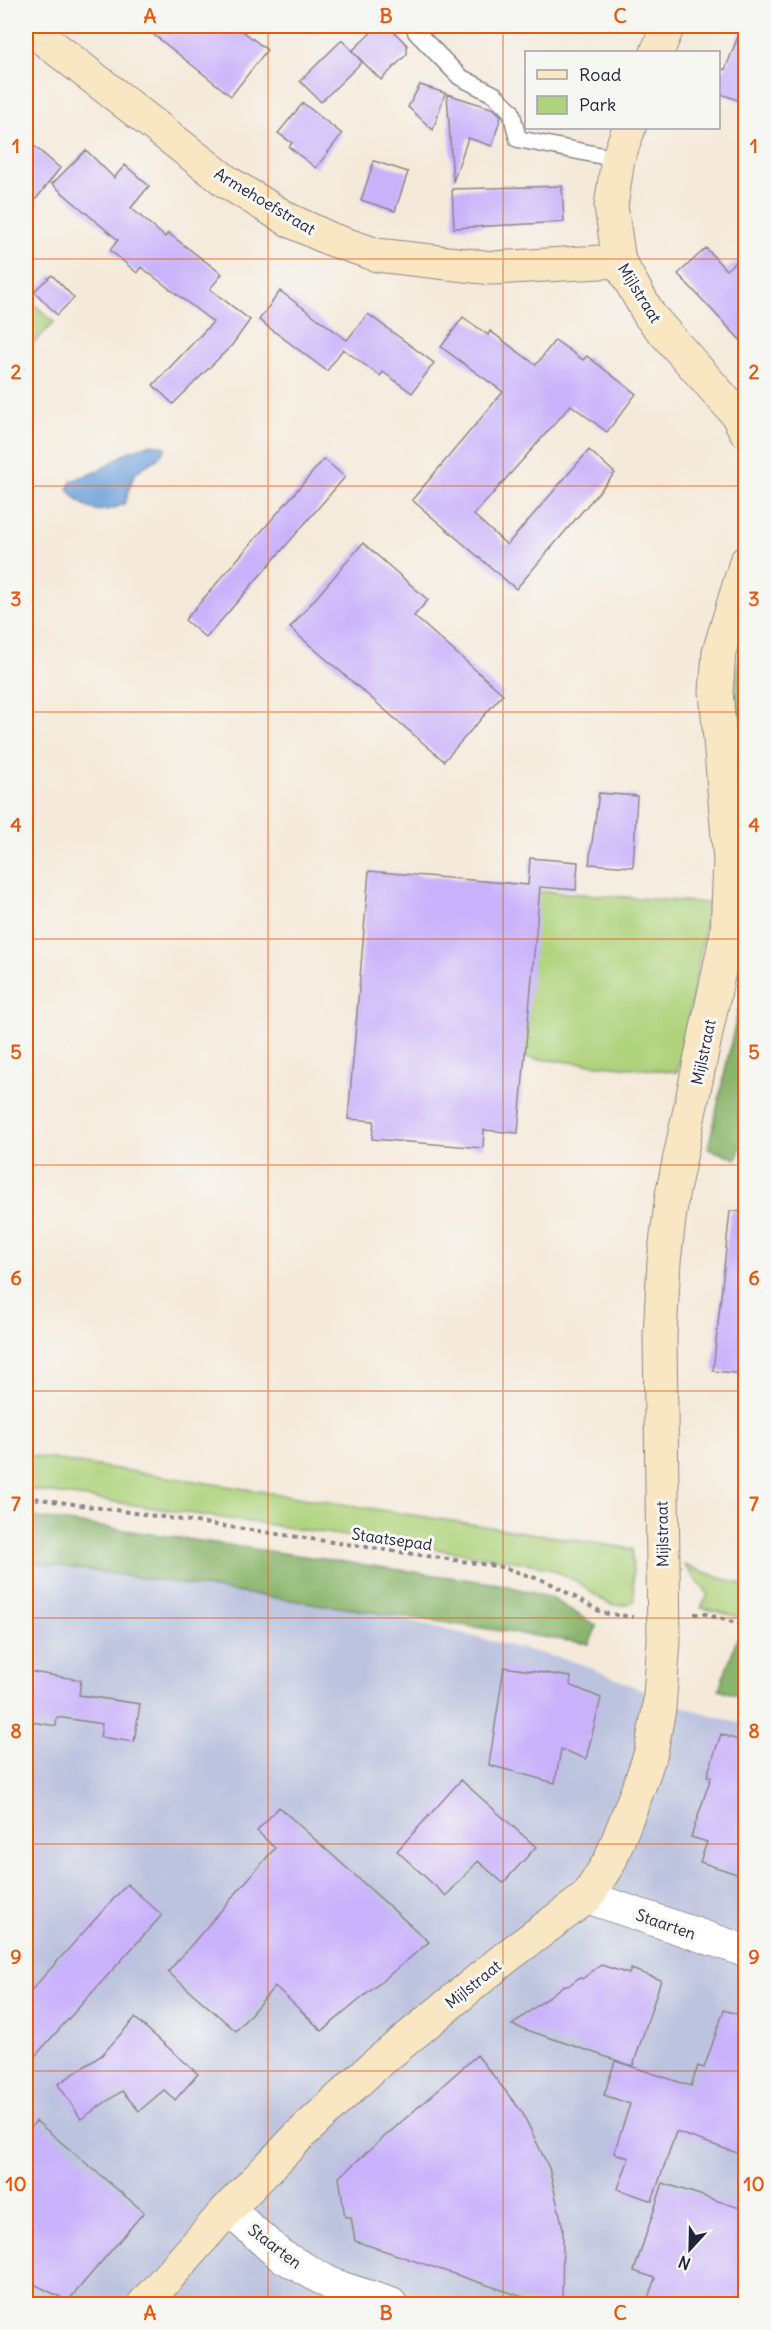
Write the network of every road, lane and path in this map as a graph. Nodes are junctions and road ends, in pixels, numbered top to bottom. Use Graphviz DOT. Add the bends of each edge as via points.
graph roads {
  1 [pos="27,26"];
  2 [pos="668,26"];
  3 [pos="417,32"];
  4 [pos="657,51"];
  5 [pos="630,129"];
  6 [pos="618,159"];
  7 [pos="619,261"];
  8 [pos="746,431"];
  9 [pos="746,562"];
  10 [pos="26,1497"];
  11 [pos="663,1613"];
  12 [pos="746,1626"];
  13 [pos="587,1897"];
  14 [pos="746,1951"];
  15 [pos="228,2209"];
  16 [pos="144,2304"];
  17 [pos="391,2304"];
  1 -- 7 [label="street, Armehoefstraat" via="227,182 289,220 330,239 377,255 492,268"];
  2 -- 4 [label="street"];
  3 -- 6 [label="lane" via="460,77 495,95 511,111 518,139"];
  5 -- 6 [label="street, Mijlstraat"];
  6 -- 7 [label="street, Mijlstraat" via="611,206"];
  7 -- 8 [label="street, Mijlstraat" via="650,316 736,412"];
  9 -- 11 [label="street, Mijlstraat" via="719,652 716,691 730,861 727,933 672,1195 664,1261 660,1336"];
  10 -- 11 [label="path, Staatsepad" via="502,1568 548,1582 603,1613 625,1617"];
  11 -- 12 [label="path, Staatsepad" via="705,1614"];
  11 -- 13 [label="street, Mijlstraat" via="659,1708 651,1752 610,1861"];
  13 -- 14 [label="street, Staarten"];
  13 -- 15 [label="street, Mijlstraat" via="505,1958 374,2066"];
  15 -- 16 [label="street, Mijlstraat"];
  15 -- 17 [label="street, Staarten" via="298,2265 333,2285"];
}
